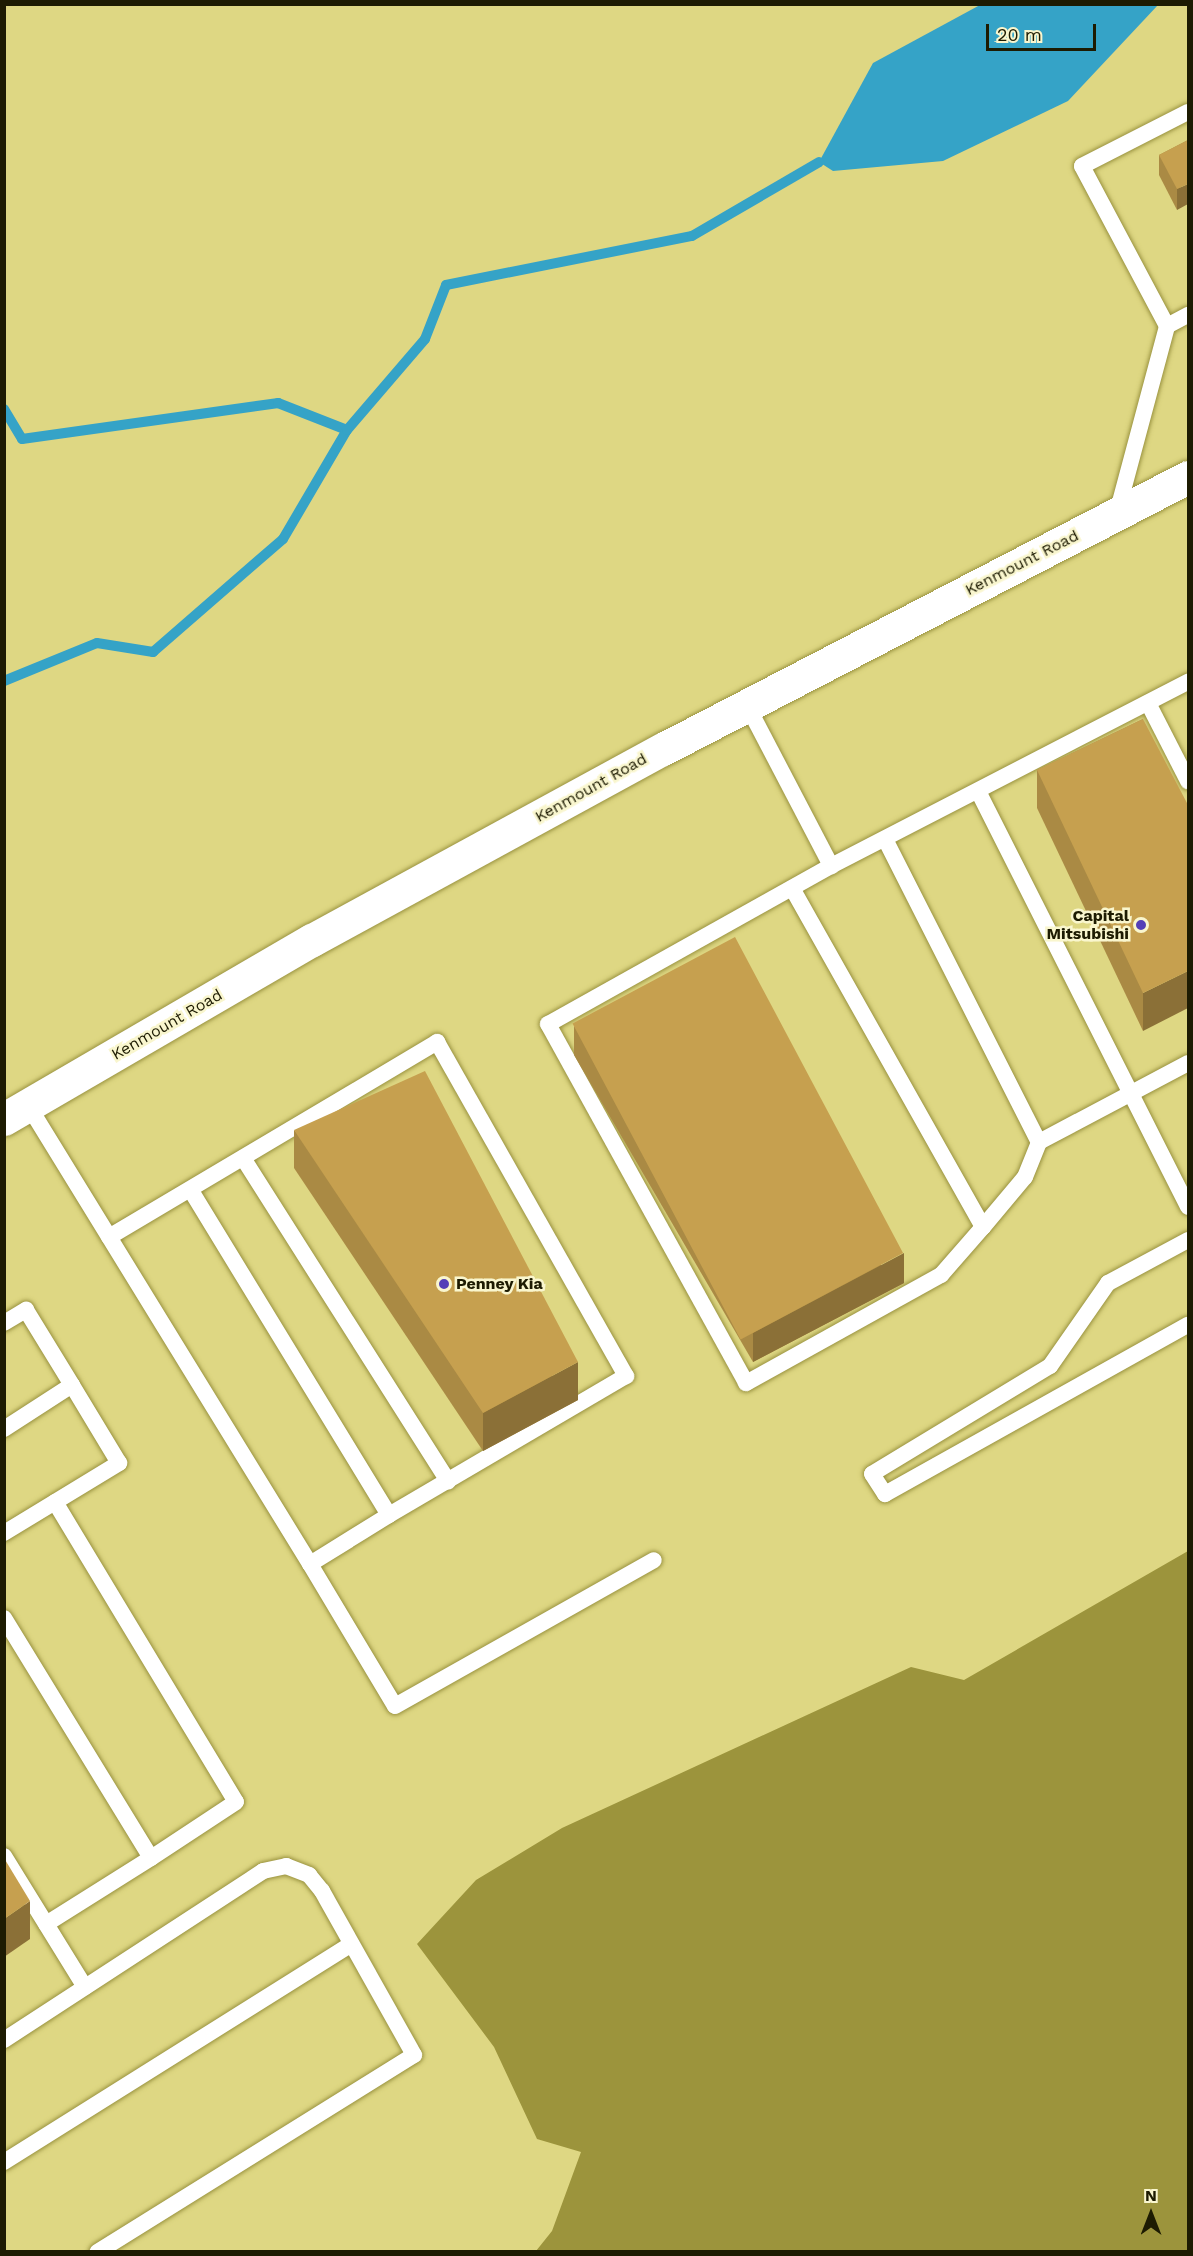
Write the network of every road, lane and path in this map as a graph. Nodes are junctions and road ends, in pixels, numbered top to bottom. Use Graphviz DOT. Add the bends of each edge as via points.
graph roads {
  1 [pos="1188,112"];
  2 [pos="1188,315"];
  3 [pos="1167,326"];
  4 [pos="1188,477"];
  5 [pos="1117,514"];
  6 [pos="1188,682"];
  7 [pos="1148,703"];
  8 [pos="747,705"];
  9 [pos="1188,781"];
  10 [pos="978,791"];
  11 [pos="885,839"];
  12 [pos="831,866"];
  13 [pos="792,888"];
  14 [pos="1188,1063"];
  15 [pos="1131,1094"];
  16 [pos="16,1112"];
  17 [pos="1039,1142"];
  18 [pos="243,1158"];
  19 [pos="190,1191"];
  20 [pos="1188,1207"];
  21 [pos="983,1227"];
  22 [pos="109,1237"];
  23 [pos="1188,1240"];
  24 [pos="4,1323"];
  25 [pos="1188,1325"];
  26 [pos="72,1385"];
  27 [pos="4,1429"];
  28 [pos="447,1481"];
  29 [pos="55,1502"];
  30 [pos="389,1515"];
  31 [pos="4,1533"];
  32 [pos="654,1560"];
  33 [pos="310,1564"];
  34 [pos="4,1618"];
  35 [pos="4,1856"];
  36 [pos="151,1858"];
  37 [pos="46,1924"];
  38 [pos="351,1944"];
  39 [pos="85,1987"];
  40 [pos="4,2040"];
  41 [pos="4,2162"];
  42 [pos="97,2252"];
  1 -- 3 [label="lane" via="1082,166"];
  2 -- 3 [label="lane"];
  3 -- 5 [label="lane"];
  4 -- 5 [label="main road, Kenmount Road"];
  5 -- 8 [label="main road, Kenmount Road"];
  6 -- 7 [label="lane"];
  7 -- 9 [label="lane"];
  7 -- 10 [label="lane"];
  8 -- 12 [label="lane"];
  8 -- 16 [label="main road, Kenmount Road" via="312,940"];
  10 -- 11 [label="lane"];
  10 -- 15 [label="lane"];
  11 -- 12 [label="lane"];
  11 -- 17 [label="lane"];
  12 -- 13 [label="lane"];
  13 -- 21 [label="lane"];
  13 -- 21 [label="lane" via="548,1024 746,1383 941,1275"];
  14 -- 15 [label="lane"];
  15 -- 17 [label="lane"];
  15 -- 20 [label="lane"];
  16 -- 22 [label="lane"];
  17 -- 21 [label="lane" via="1025,1178"];
  18 -- 19 [label="lane"];
  18 -- 28 [label="lane"];
  18 -- 28 [label="lane" via="437,1042 626,1376"];
  19 -- 22 [label="lane"];
  19 -- 30 [label="lane"];
  22 -- 33 [label="lane"];
  23 -- 25 [label="lane" via="1108,1283 1050,1366 872,1474 885,1494"];
  24 -- 26 [label="lane" via="26,1310"];
  26 -- 27 [label="lane"];
  26 -- 29 [label="lane" via="119,1463"];
  28 -- 30 [label="lane"];
  29 -- 31 [label="lane"];
  29 -- 36 [label="lane" via="236,1802"];
  30 -- 33 [label="lane"];
  32 -- 33 [label="lane" via="395,1706"];
  34 -- 36 [label="lane"];
  35 -- 37 [label="lane"];
  36 -- 37 [label="lane"];
  37 -- 39 [label="lane"];
  38 -- 39 [label="lane" via="309,1875 286,1866 263,1870"];
  38 -- 41 [label="lane"];
  38 -- 42 [label="lane" via="414,2055"];
  39 -- 40 [label="lane"];
}
